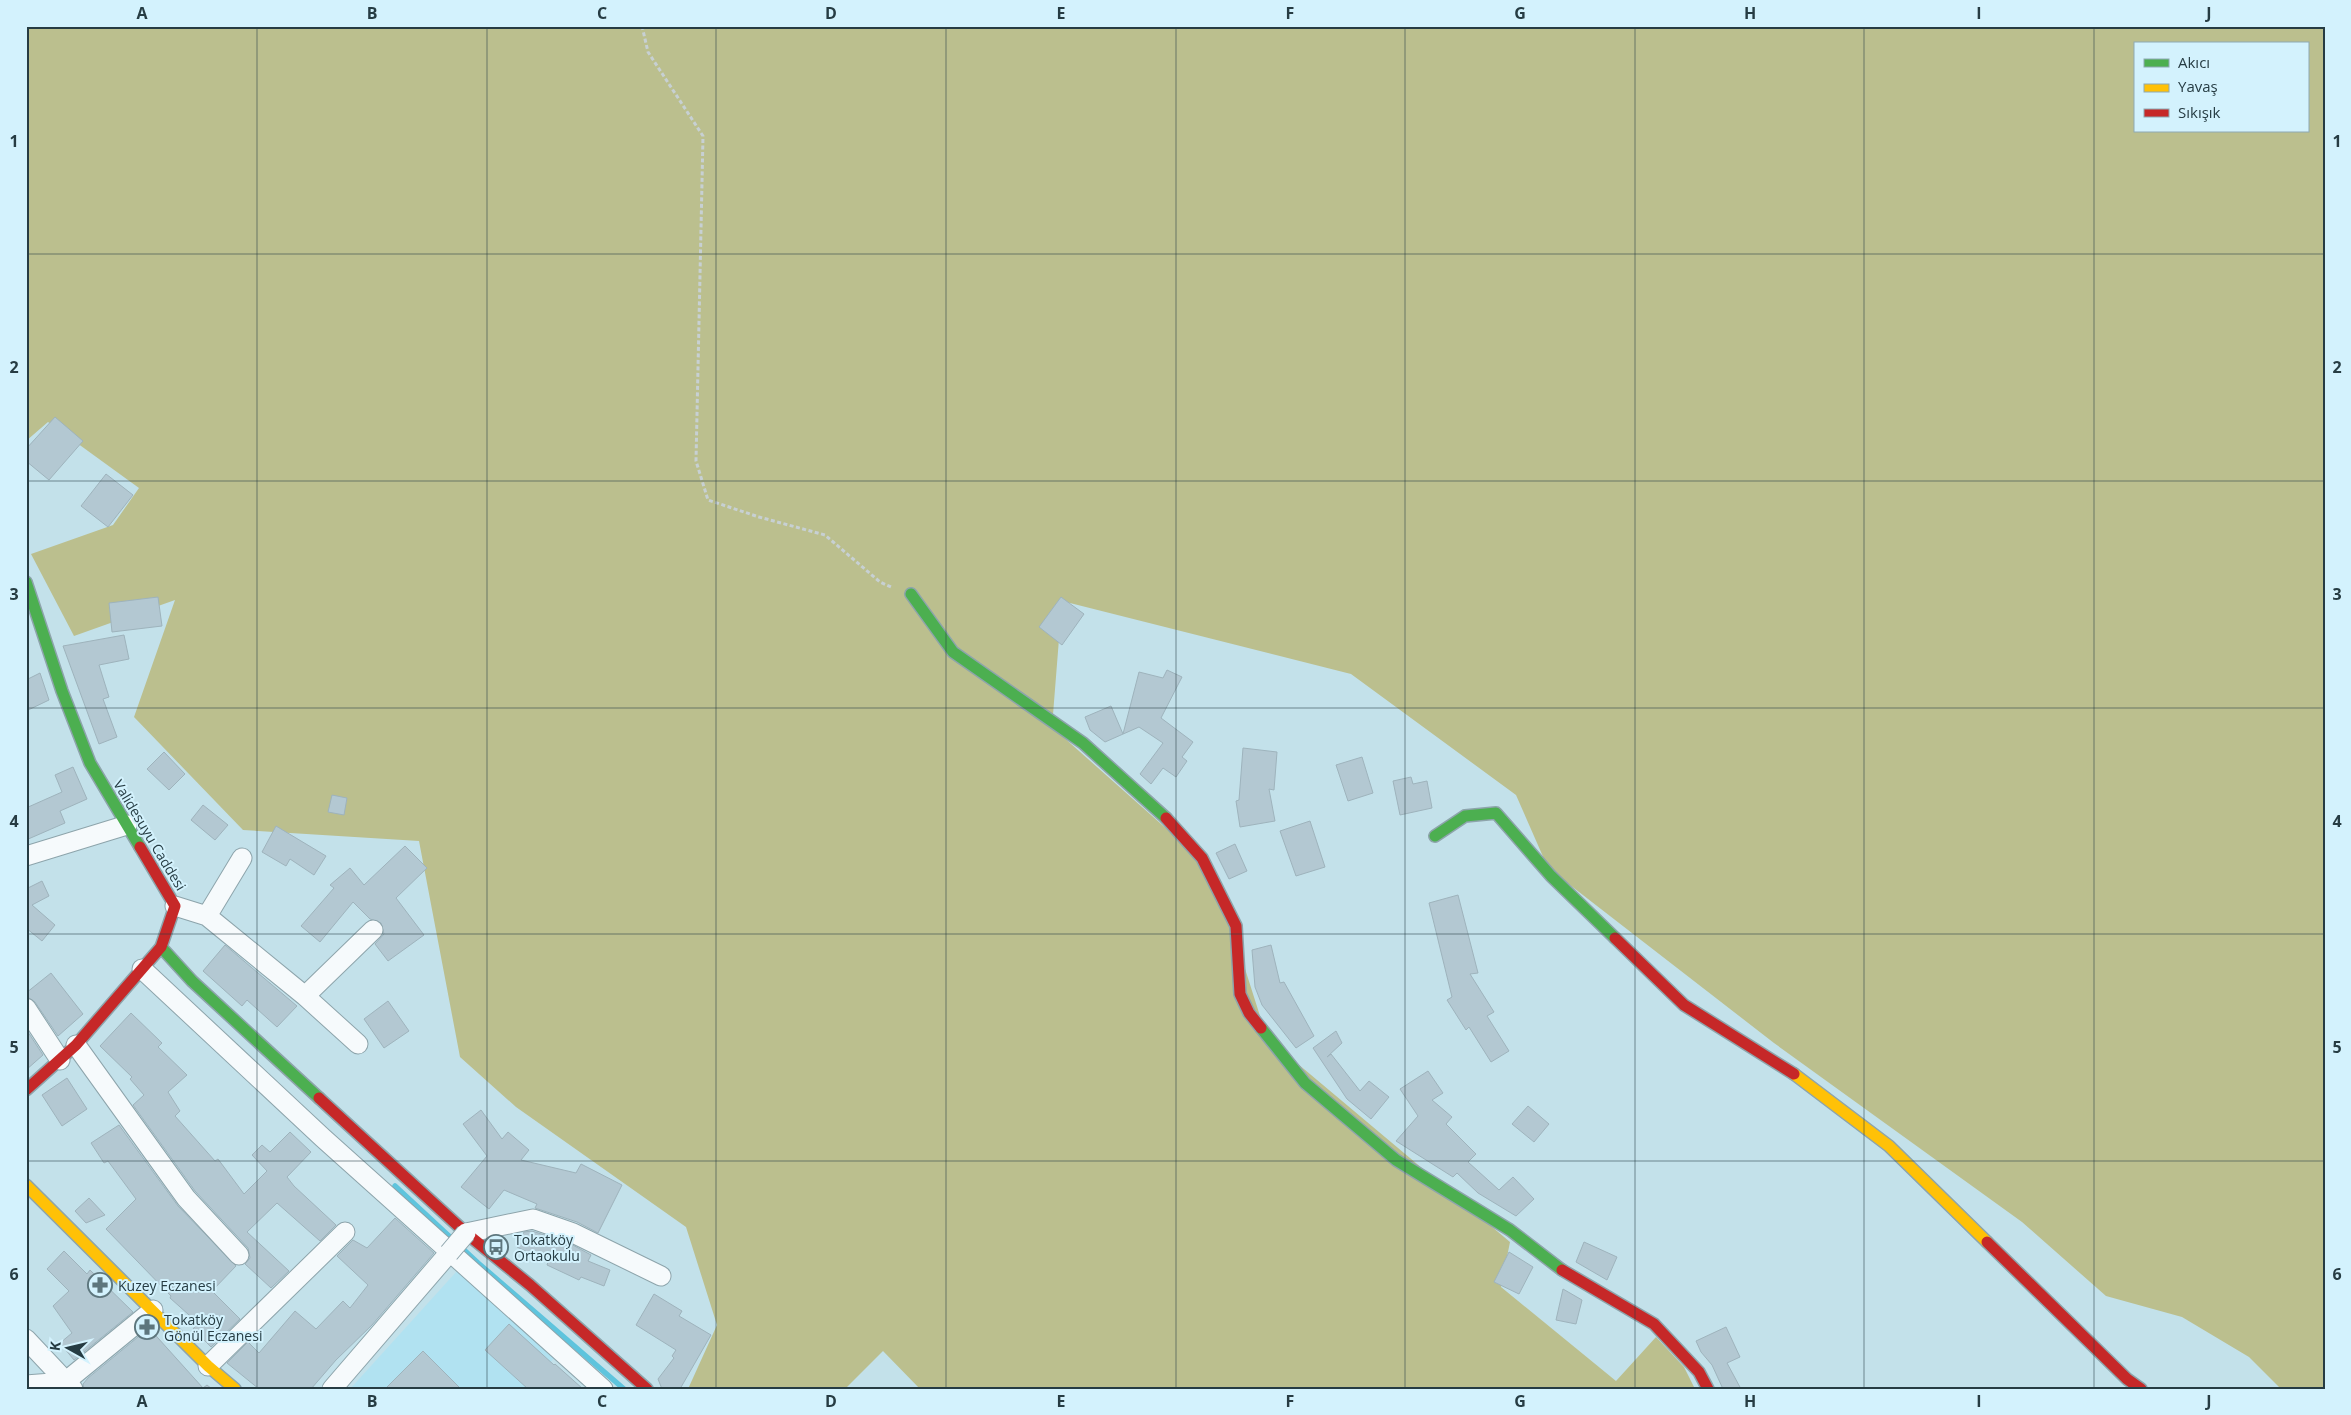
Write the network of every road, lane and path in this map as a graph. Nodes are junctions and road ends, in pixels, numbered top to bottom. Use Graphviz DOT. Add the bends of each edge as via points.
graph roads {
  1 [pos="642,26"];
  2 [pos="26,582"];
  3 [pos="911,594"];
  4 [pos="127,825"];
  5 [pos="1435,836"];
  6 [pos="26,856"];
  7 [pos="242,858"];
  8 [pos="175,906"];
  9 [pos="207,916"];
  10 [pos="373,930"];
  11 [pos="161,947"];
  12 [pos="142,969"];
  13 [pos="304,996"];
  14 [pos="26,1008"];
  15 [pos="358,1044"];
  16 [pos="76,1045"];
  17 [pos="60,1060"];
  18 [pos="26,1090"];
  19 [pos="26,1185"];
  20 [pos="345,1232"];
  21 [pos="466,1233"];
  22 [pos="239,1256"];
  23 [pos="661,1276"];
  24 [pos="153,1310"];
  25 [pos="26,1339"];
  26 [pos="208,1366"];
  27 [pos="26,1385"];
  28 [pos="69,1385"];
  29 [pos="235,1389"];
  30 [pos="332,1389"];
  31 [pos="602,1389"];
  32 [pos="647,1389"];
  33 [pos="1708,1389"];
  34 [pos="2141,1389"];
  1 -- 3 [label="path" via="648,52 703,136 696,462 708,500 825,535 880,582"];
  2 -- 4 [label="street, Validesuyu Caddesi" via="90,763"];
  3 -- 33 [label="street" via="953,652 1083,743 1169,820 1202,858 1236,926 1240,994 1249,1013 1305,1083 1396,1160 1510,1230 1570,1276 1654,1324 1699,1372"];
  4 -- 6 [label="street"];
  4 -- 8 [label="street, Validesuyu Caddesi"];
  5 -- 34 [label="street" via="1464,816 1496,813 1552,876 1684,1005 1790,1071 1889,1146 2113,1366"];
  7 -- 9 [label="street"];
  8 -- 9 [label="street"];
  8 -- 11 [label="street, Validesuyu Caddesi"];
  9 -- 13 [label="street"];
  10 -- 13 [label="street"];
  11 -- 12 [label="street, Validesuyu Caddesi"];
  11 -- 21 [label="street" via="192,981"];
  12 -- 16 [label="street, Validesuyu Caddesi"];
  12 -- 31 [label="street" via="323,1138"];
  13 -- 15 [label="street"];
  14 -- 17 [label="street"];
  16 -- 17 [label="street, Validesuyu Caddesi"];
  16 -- 22 [label="street" via="186,1198"];
  17 -- 18 [label="street, Validesuyu Caddesi"];
  19 -- 24 [label="street"];
  20 -- 26 [label="street"];
  21 -- 23 [label="street" via="532,1219 573,1233"];
  21 -- 30 [label="street, bridge"];
  21 -- 32 [label="street"];
  24 -- 26 [label="street"];
  24 -- 28 [label="street"];
  25 -- 28 [label="street"];
  26 -- 29 [label="street"];
  27 -- 28 [label="street"];
}
